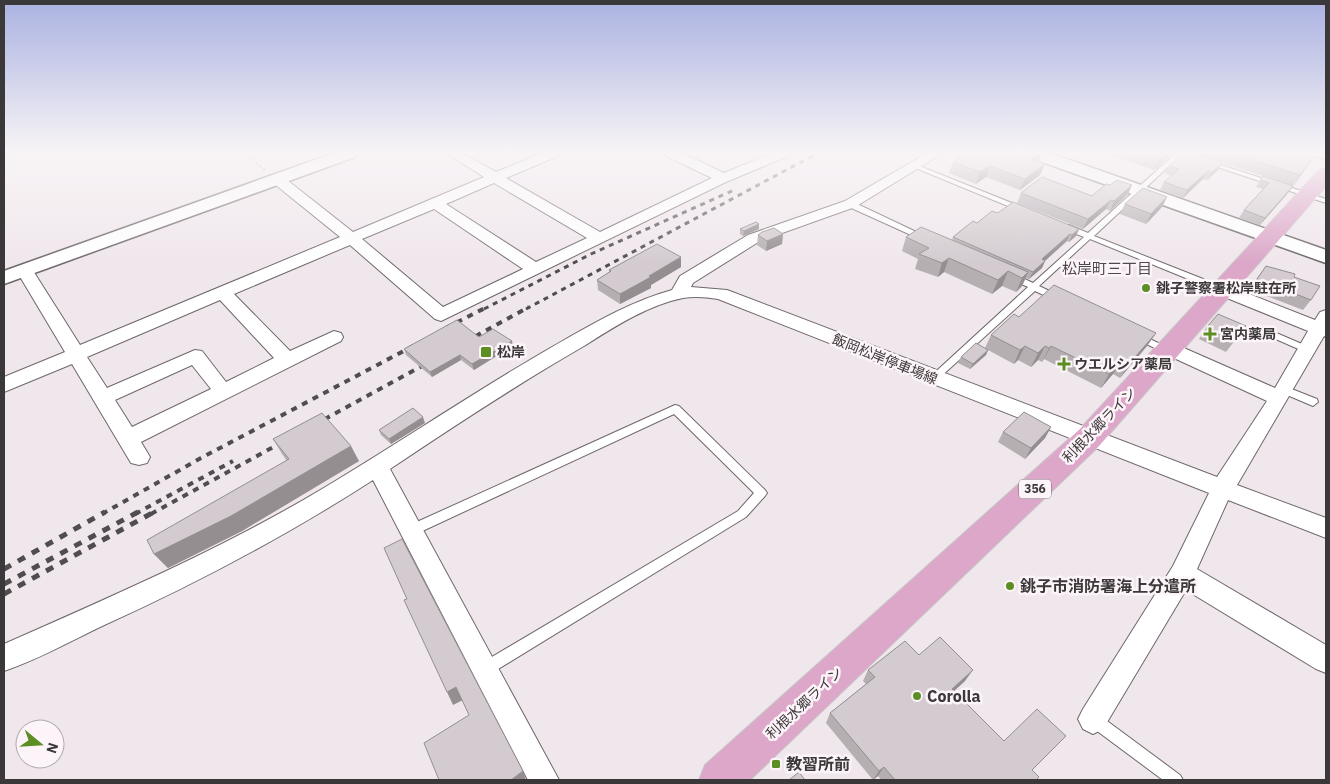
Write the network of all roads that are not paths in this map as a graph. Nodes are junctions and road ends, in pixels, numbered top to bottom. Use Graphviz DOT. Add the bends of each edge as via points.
graph roads {
  1 [pos="248,190"];
  2 [pos="290,190"];
  3 [pos="467,190"];
  4 [pos="515,190"];
  5 [pos="700,190"];
  6 [pos="875,190"];
  7 [pos="975,190"];
  8 [pos="1139,190"];
  9 [pos="1320,190"];
  10 [pos="435,203"];
  11 [pos="850,204"];
  12 [pos="1034,213"];
  13 [pos="1061,224"];
  14 [pos="1088,235"];
  15 [pos="1270,237"];
  16 [pos="351,238"];
  17 [pos="599,238"];
  18 [pos="932,241"];
  19 [pos="1326,258"];
  20 [pos="535,269"];
  21 [pos="24,270"];
  22 [pos="1005,274"];
  23 [pos="4,278"];
  24 [pos="1033,286"];
  25 [pos="1223,290"];
  26 [pos="222,292"];
  27 [pos="679,293"];
  28 [pos="1066,302"];
  29 [pos="1324,325"];
  30 [pos="1126,331"];
  31 [pos="1274,335"];
  32 [pos="334,337"];
  33 [pos="1169,350"];
  34 [pos="1306,350"];
  35 [pos="74,355"];
  36 [pos="287,360"];
  37 [pos="934,378"];
  38 [pos="4,385"];
  39 [pos="224,392"];
  40 [pos="1281,394"];
  41 [pos="102,398"];
  42 [pos="1313,402"];
  43 [pos="1089,438"];
  44 [pos="128,439"];
  45 [pos="138,457"];
  46 [pos="378,467"];
  47 [pos="1222,489"];
  48 [pos="1326,528"];
  49 [pos="412,530"];
  50 [pos="1182,574"];
  51 [pos="4,658"];
  52 [pos="1326,660"];
  53 [pos="485,669"];
  54 [pos="1093,719"];
  55 [pos="544,780"];
  56 [pos="720,780"];
  57 [pos="1175,780"];
  1 -- 21 [label="street"];
  2 -- 16 [label="street"];
  3 -- 10 [label="street"];
  4 -- 17 [label="street"];
  5 -- 17 [label="street"];
  6 -- 11 [label="street"];
  7 -- 12 [label="lane"];
  8 -- 14 [label="lane"];
  8 -- 15 [label="street"];
  9 -- 15 [label="highway, 利根水郷ライン / 356"];
  10 -- 16 [label="street"];
  10 -- 20 [label="street"];
  11 -- 18 [label="lane"];
  11 -- 27 [label="street" via="748,241 686,280"];
  13 -- 14 [label="lane"];
  14 -- 24 [label="lane"];
  14 -- 25 [label="lane"];
  15 -- 19 [label="street"];
  15 -- 25 [label="highway, 利根水郷ライン / 356"];
  16 -- 20 [label="street" via="441,315"];
  16 -- 26 [label="street"];
  17 -- 20 [label="street"];
  21 -- 23 [label="street"];
  21 -- 35 [label="street"];
  22 -- 24 [label="lane"];
  24 -- 28 [label="lane"];
  24 -- 37 [label="lane"];
  25 -- 29 [label="street"];
  25 -- 33 [label="highway, 利根水郷ライン / 356"];
  26 -- 35 [label="street"];
  26 -- 36 [label="street"];
  27 -- 37 [label="street, 飯岡松岸停車場線" via="722,294"];
  27 -- 46 [label="street, 飯岡松岸停車場線" via="653,301 526,369"];
  29 -- 34 [label="street"];
  30 -- 33 [label="lane"];
  31 -- 34 [label="lane"];
  32 -- 36 [label="street"];
  33 -- 40 [label="street"];
  33 -- 43 [label="highway, 利根水郷ライン / 356"];
  34 -- 40 [label="street"];
  35 -- 38 [label="street"];
  35 -- 41 [label="street"];
  36 -- 39 [label="street"];
  37 -- 43 [label="street, 飯岡松岸停車場線"];
  39 -- 41 [label="street" via="194,356"];
  39 -- 44 [label="street"];
  40 -- 42 [label="lane"];
  40 -- 47 [label="street"];
  41 -- 44 [label="street"];
  43 -- 47 [label="street, 飯岡松岸停車場線"];
  43 -- 56 [label="highway, 利根水郷ライン / 356"];
  44 -- 45 [label="street"];
  46 -- 49 [label="street"];
  46 -- 51 [label="street, 飯岡松岸停車場線" via="252,542"];
  47 -- 48 [label="street, 飯岡松岸停車場線"];
  47 -- 50 [label="street"];
  49 -- 53 [label="street"];
  49 -- 53 [label="lane" via="675,409 761,493 742,514"];
  50 -- 52 [label="street"];
  50 -- 54 [label="street"];
  53 -- 55 [label="street"];
  54 -- 57 [label="lane"];
}
